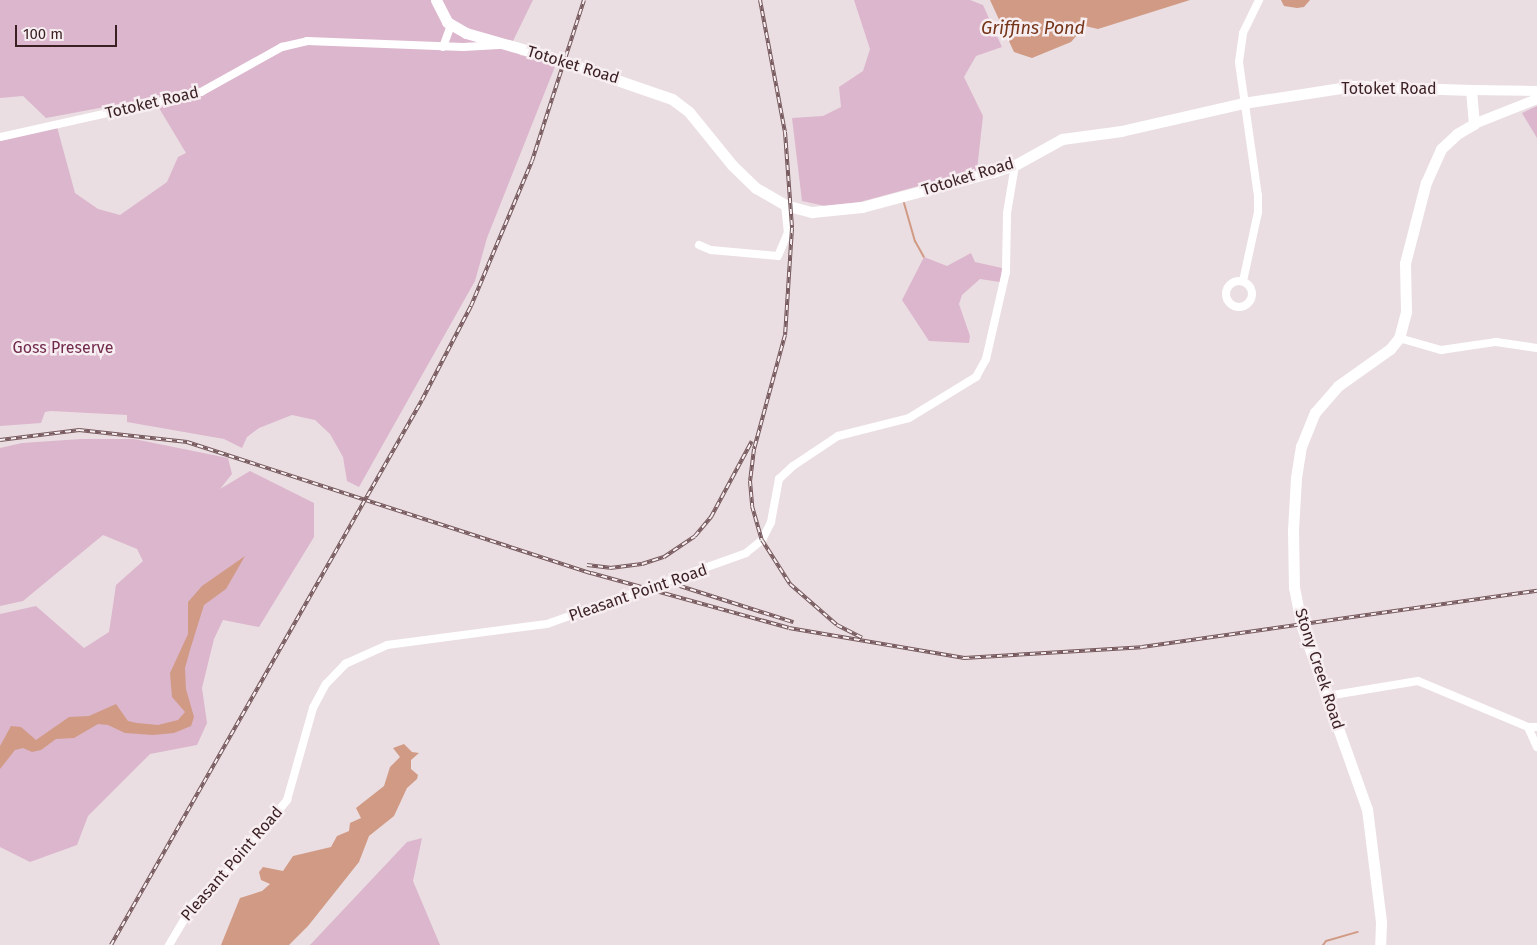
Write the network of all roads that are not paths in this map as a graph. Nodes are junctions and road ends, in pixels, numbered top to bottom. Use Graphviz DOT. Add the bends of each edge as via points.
graph roads {
  1 [pos="436,0"];
  2 [pos="1259,0"];
  3 [pos="451,26"];
  4 [pos="504,45"];
  5 [pos="443,47"];
  6 [pos="1471,90"];
  7 [pos="1537,91"];
  8 [pos="1537,99"];
  9 [pos="1243,103"];
  10 [pos="1474,124"];
  11 [pos="0,137"];
  12 [pos="1015,165"];
  13 [pos="785,205"];
  14 [pos="699,245"];
  15 [pos="1243,282"];
  16 [pos="1399,338"];
  17 [pos="1537,348"];
  18 [pos="1327,696"];
  19 [pos="1528,727"];
  20 [pos="1537,727"];
  21 [pos="1537,746"];
  22 [pos="170,945"];
  23 [pos="1380,945"];
  1 -- 3 [label="main road"];
  2 -- 9 [label="street" via="1242,33 1239,62"];
  3 -- 4 [label="main road"];
  3 -- 5 [label="street"];
  4 -- 5 [label="street, Totoket Road"];
  4 -- 13 [label="main road, Totoket Road" via="672,99 698,121 746,180"];
  5 -- 11 [label="street, Totoket Road" via="343,40 307,41 275,51 201,92"];
  6 -- 7 [label="street, Totoket Road"];
  6 -- 9 [label="main road, Totoket Road" via="1354,86"];
  6 -- 10 [label="main road"];
  8 -- 10 [label="street"];
  9 -- 12 [label="main road, Totoket Road" via="1121,131 1062,139"];
  9 -- 15 [label="street" via="1258,212"];
  10 -- 16 [label="main road" via="1441,149 1426,182 1405,263 1406,312"];
  12 -- 13 [label="main road, Totoket Road" via="846,210 812,212"];
  12 -- 22 [label="street, Pleasant Point Road" via="1007,213 1006,272 986,359 976,376 909,418 838,436 793,466 779,479 771,522 762,540 746,554 547,624 387,645 345,664 326,684 313,708 287,800 234,866 194,903"];
  13 -- 14 [label="street" via="788,233 778,256 710,250"];
  16 -- 17 [label="street" via="1441,350 1496,342"];
  16 -- 18 [label="main road, Stony Creek Road" via="1390,349 1338,386 1316,412 1301,446 1293,530 1294,587 1301,624"];
  18 -- 19 [label="street" via="1418,681"];
  18 -- 23 [label="main road, Stony Creek Road" via="1367,809 1381,922"];
  19 -- 20 [label="street"];
  19 -- 21 [label="street"];
}
